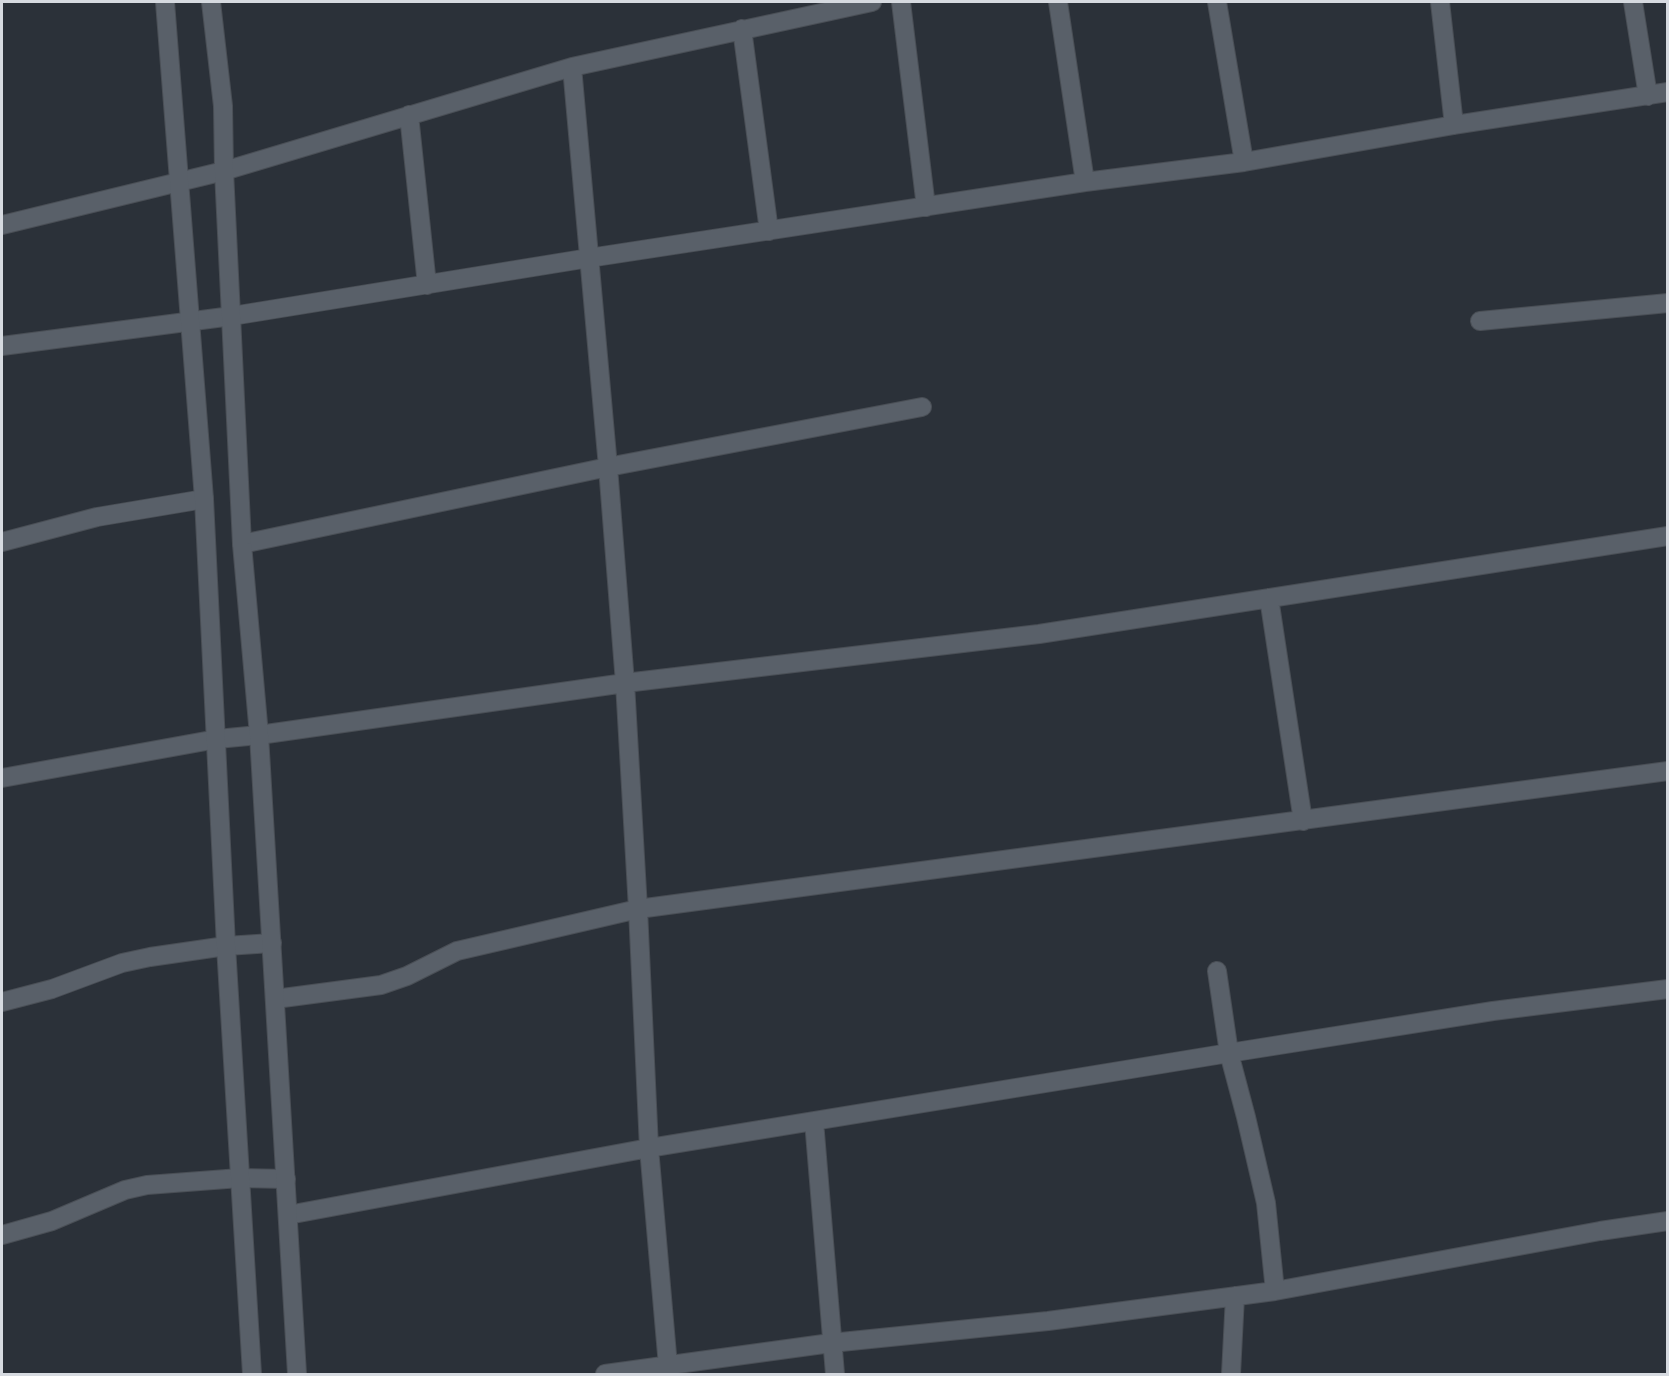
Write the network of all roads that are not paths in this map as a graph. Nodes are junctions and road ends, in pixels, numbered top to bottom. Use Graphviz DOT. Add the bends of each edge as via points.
graph roads {
  1 [pos="165,2"];
  2 [pos="211,2"];
  3 [pos="866,2"];
  4 [pos="901,2"];
  5 [pos="1058,2"];
  6 [pos="1217,2"];
  7 [pos="1440,2"];
  8 [pos="1633,2"];
  9 [pos="742,29"];
  10 [pos="572,67"];
  11 [pos="1668,92"];
  12 [pos="1648,96"];
  13 [pos="410,116"];
  14 [pos="1454,125"];
  15 [pos="1244,162"];
  16 [pos="224,171"];
  17 [pos="179,182"];
  18 [pos="1085,182"];
  19 [pos="926,207"];
  20 [pos="2,225"];
  21 [pos="769,231"];
  22 [pos="589,258"];
  23 [pos="427,285"];
  24 [pos="1668,303"];
  25 [pos="232,316"];
  26 [pos="1480,321"];
  27 [pos="191,322"];
  28 [pos="2,346"];
  29 [pos="922,407"];
  30 [pos="608,467"];
  31 [pos="204,499"];
  32 [pos="1668,536"];
  33 [pos="2,542"];
  34 [pos="242,544"];
  35 [pos="1269,598"];
  36 [pos="625,683"];
  37 [pos="259,735"];
  38 [pos="217,739"];
  39 [pos="1668,771"];
  40 [pos="2,778"];
  41 [pos="1303,820"];
  42 [pos="638,909"];
  43 [pos="272,943"];
  44 [pos="226,946"];
  45 [pos="1217,971"];
  46 [pos="1668,989"];
  47 [pos="275,999"];
  48 [pos="2,1002"];
  49 [pos="1229,1053"];
  50 [pos="814,1122"];
  51 [pos="649,1148"];
  52 [pos="240,1178"];
  53 [pos="286,1179"];
  54 [pos="288,1215"];
  55 [pos="1668,1221"];
  56 [pos="2,1235"];
  57 [pos="1275,1291"];
  58 [pos="1235,1296"];
  59 [pos="831,1343"];
  60 [pos="668,1366"];
  61 [pos="252,1374"];
  62 [pos="297,1374"];
  63 [pos="605,1374"];
  64 [pos="835,1374"];
  65 [pos="1231,1374"];
  1 -- 17 [label="street"];
  2 -- 16 [label="street" via="223,106"];
  3 -- 9 [label="street"];
  4 -- 19 [label="street"];
  5 -- 18 [label="street"];
  6 -- 15 [label="street"];
  7 -- 14 [label="street"];
  8 -- 12 [label="street"];
  9 -- 10 [label="street"];
  9 -- 21 [label="street"];
  10 -- 13 [label="street"];
  10 -- 22 [label="street"];
  11 -- 12 [label="street"];
  12 -- 14 [label="street"];
  13 -- 16 [label="street"];
  13 -- 23 [label="street"];
  14 -- 15 [label="street"];
  15 -- 18 [label="street"];
  16 -- 17 [label="street"];
  16 -- 25 [label="street"];
  17 -- 20 [label="street"];
  17 -- 27 [label="street"];
  18 -- 19 [label="street"];
  19 -- 21 [label="street"];
  21 -- 22 [label="street"];
  22 -- 23 [label="street"];
  22 -- 30 [label="street"];
  23 -- 25 [label="street"];
  24 -- 26 [label="street"];
  25 -- 27 [label="street"];
  25 -- 34 [label="street"];
  27 -- 28 [label="street"];
  27 -- 31 [label="street"];
  29 -- 30 [label="street"];
  30 -- 34 [label="street"];
  30 -- 36 [label="street"];
  31 -- 33 [label="street" via="97,517"];
  31 -- 38 [label="street"];
  32 -- 35 [label="street"];
  34 -- 37 [label="street"];
  35 -- 36 [label="street" via="1039,634"];
  35 -- 41 [label="street"];
  36 -- 37 [label="street"];
  36 -- 42 [label="street"];
  37 -- 38 [label="street"];
  37 -- 43 [label="street"];
  38 -- 40 [label="street"];
  38 -- 44 [label="street"];
  39 -- 41 [label="street"];
  41 -- 42 [label="street"];
  42 -- 47 [label="street" via="457,951 381,985"];
  42 -- 51 [label="street"];
  43 -- 44 [label="street"];
  43 -- 47 [label="street"];
  44 -- 48 [label="street" via="122,963 52,989"];
  44 -- 52 [label="street"];
  45 -- 49 [label="street"];
  46 -- 49 [label="street" via="1493,1011"];
  47 -- 53 [label="street"];
  49 -- 50 [label="street"];
  49 -- 57 [label="street" via="1266,1203"];
  50 -- 51 [label="street"];
  50 -- 59 [label="street"];
  51 -- 54 [label="street"];
  51 -- 60 [label="street"];
  52 -- 53 [label="street"];
  52 -- 56 [label="street" via="125,1190 52,1221"];
  52 -- 61 [label="street"];
  53 -- 54 [label="street"];
  54 -- 62 [label="street"];
  55 -- 57 [label="street"];
  57 -- 58 [label="street"];
  58 -- 59 [label="street" via="1048,1321"];
  58 -- 65 [label="street"];
  59 -- 60 [label="street"];
  59 -- 64 [label="street"];
  60 -- 63 [label="street"];
}
